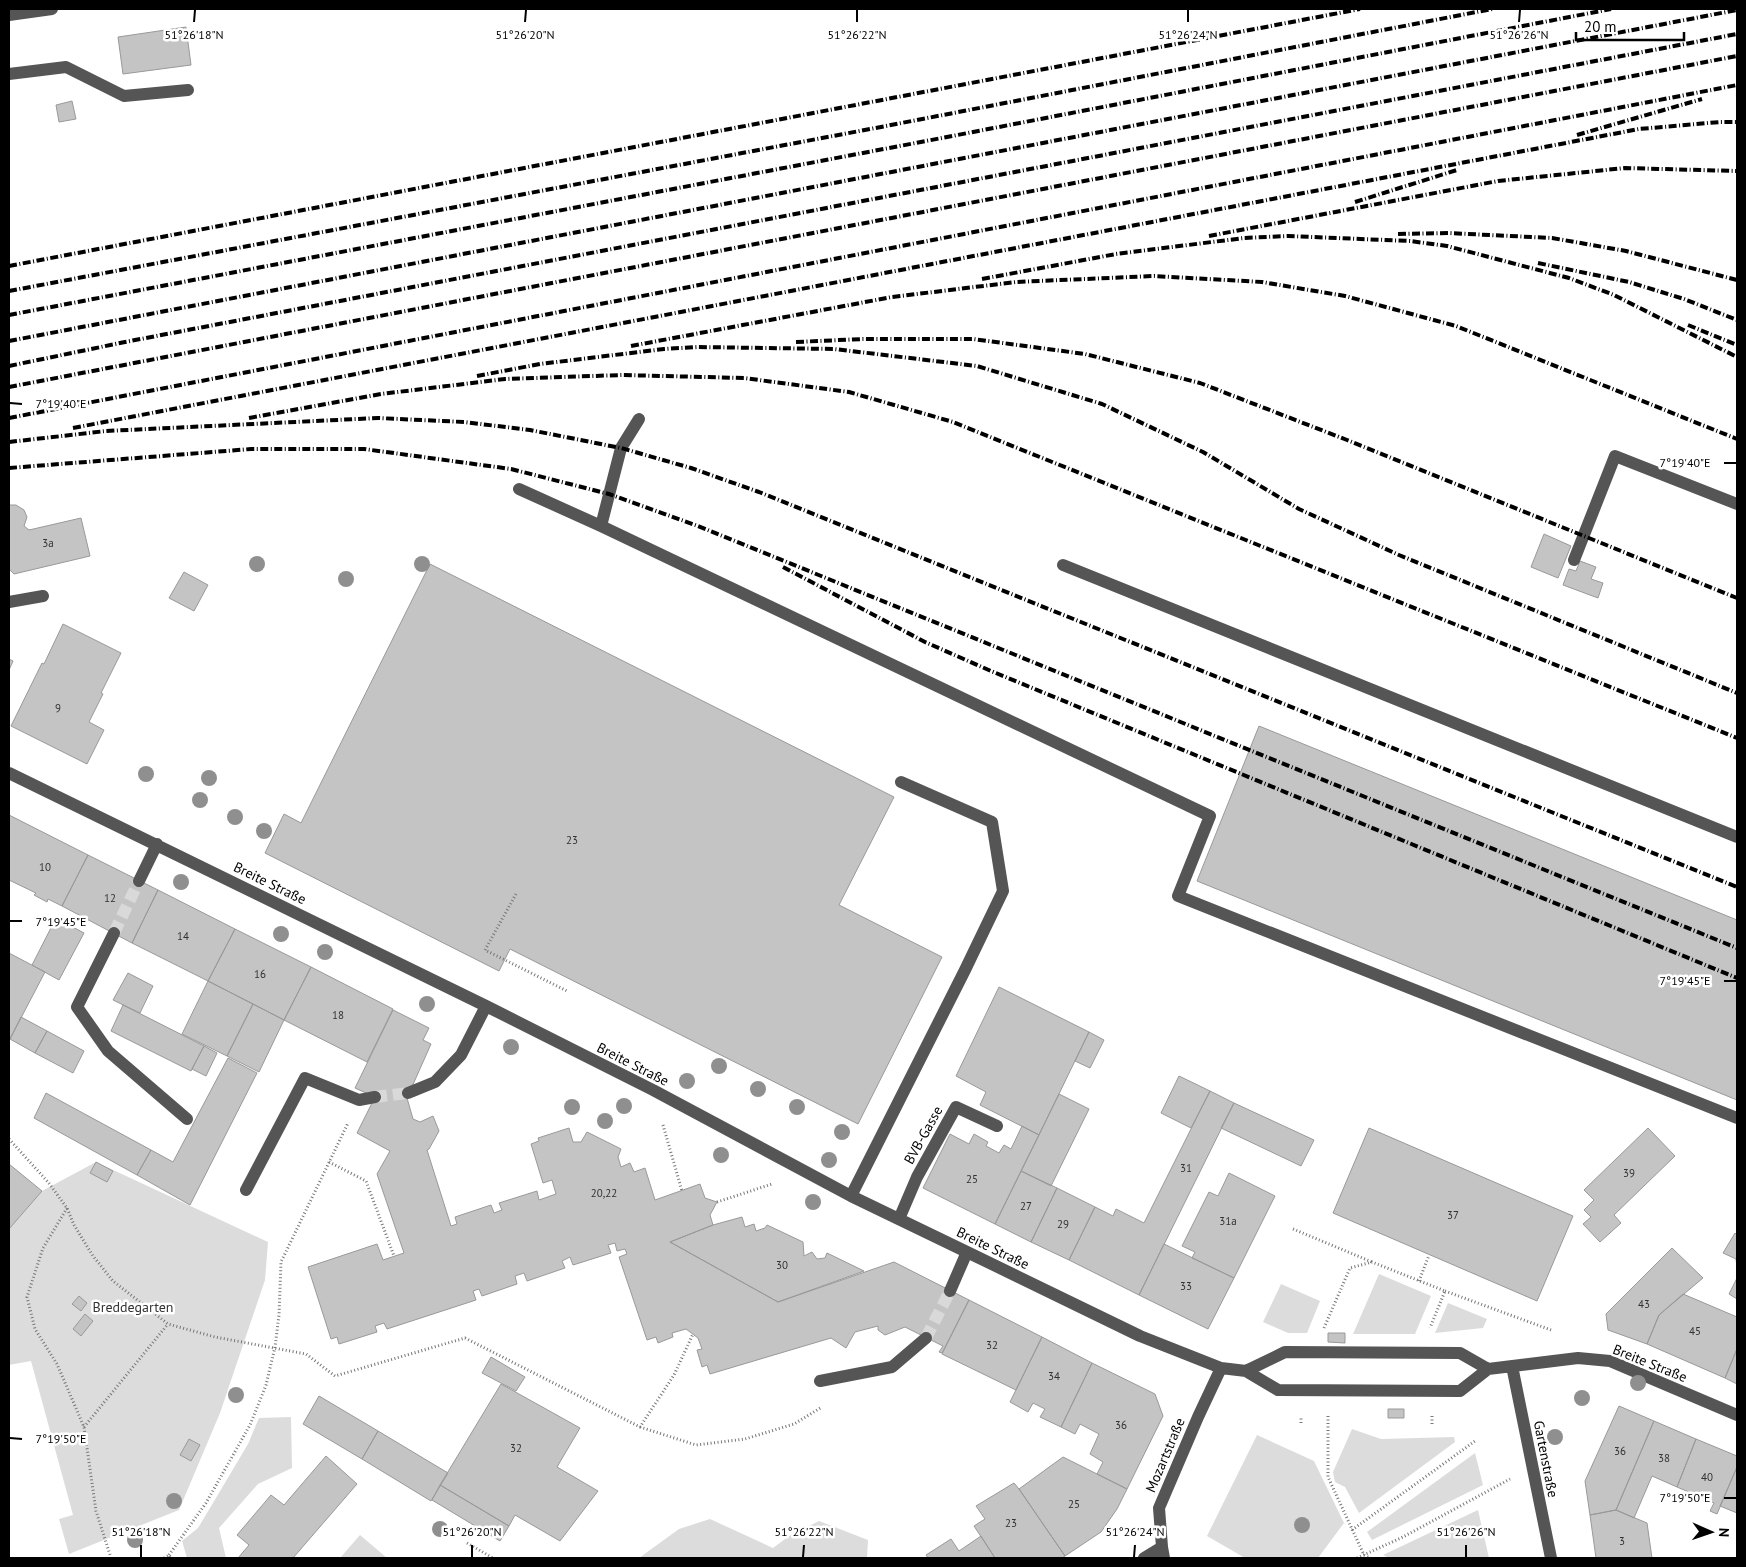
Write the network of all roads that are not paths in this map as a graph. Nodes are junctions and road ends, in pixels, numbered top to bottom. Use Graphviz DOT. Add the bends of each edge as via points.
graph roads {
  1 [pos="52,9"];
  2 [pos="9,15"];
  3 [pos="9,74"];
  4 [pos="188,90"];
  5 [pos="639,419"];
  6 [pos="519,488"];
  7 [pos="1737,504"];
  8 [pos="601,526"];
  9 [pos="1574,560"];
  10 [pos="1064,565"];
  11 [pos="43,596"];
  12 [pos="9,602"];
  13 [pos="9,773"];
  14 [pos="901,782"];
  15 [pos="1737,838"];
  16 [pos="157,844"];
  17 [pos="139,881"];
  18 [pos="114,933"];
  19 [pos="486,1006"];
  20 [pos="408,1093"];
  21 [pos="375,1097"];
  22 [pos="1737,1118"];
  23 [pos="187,1119"];
  24 [pos="997,1126"];
  25 [pos="246,1190"];
  26 [pos="851,1196"];
  27 [pos="899,1219"];
  28 [pos="967,1252"];
  29 [pos="950,1290"];
  30 [pos="926,1338"];
  31 [pos="1512,1366"];
  32 [pos="1221,1368"];
  33 [pos="1488,1369"];
  34 [pos="1246,1370"];
  35 [pos="820,1381"];
  36 [pos="1737,1415"];
  37 [pos="1163,1553"];
  38 [pos="1144,1558"];
  39 [pos="1551,1558"];
  1 -- 2 [label="street"];
  3 -- 4 [label="street" via="66,66 124,96"];
  5 -- 8 [label="street" via="621,448"];
  6 -- 8 [label="street"];
  7 -- 9 [label="street" via="1615,456"];
  8 -- 22 [label="street" via="1210,816 1178,896"];
  10 -- 15 [label="street"];
  11 -- 12 [label="street"];
  13 -- 16 [label="street, Breite Straße"];
  14 -- 26 [label="street" via="992,822 1003,891"];
  16 -- 17 [label="street"];
  16 -- 19 [label="street, Breite Straße"];
  18 -- 23 [label="street" via="77,1007 108,1051"];
  19 -- 20 [label="street" via="461,1056 436,1082"];
  19 -- 26 [label="street, Breite Straße" via="653,1090"];
  21 -- 25 [label="street" via="359,1100 305,1078"];
  24 -- 27 [label="street, BVB-Gasse" via="956,1107 917,1177"];
  26 -- 27 [label="street, Breite Straße"];
  27 -- 28 [label="street, Breite Straße"];
  28 -- 29 [label="street"];
  28 -- 32 [label="street, Breite Straße" via="1140,1336"];
  30 -- 35 [label="street" via="892,1367"];
  31 -- 33 [label="street, Breite Straße"];
  31 -- 36 [label="street, Breite Straße" via="1578,1358 1610,1361"];
  31 -- 39 [label="street, Gartenstraße"];
  32 -- 34 [label="street, Breite Straße"];
  32 -- 37 [label="street, Mozartstraße" via="1159,1508"];
  33 -- 34 [label="street, Breite Straße" via="1460,1353 1285,1352"];
  33 -- 34 [label="street, Breite Straße" via="1460,1391 1278,1390"];
  37 -- 38 [label="street"];
}
